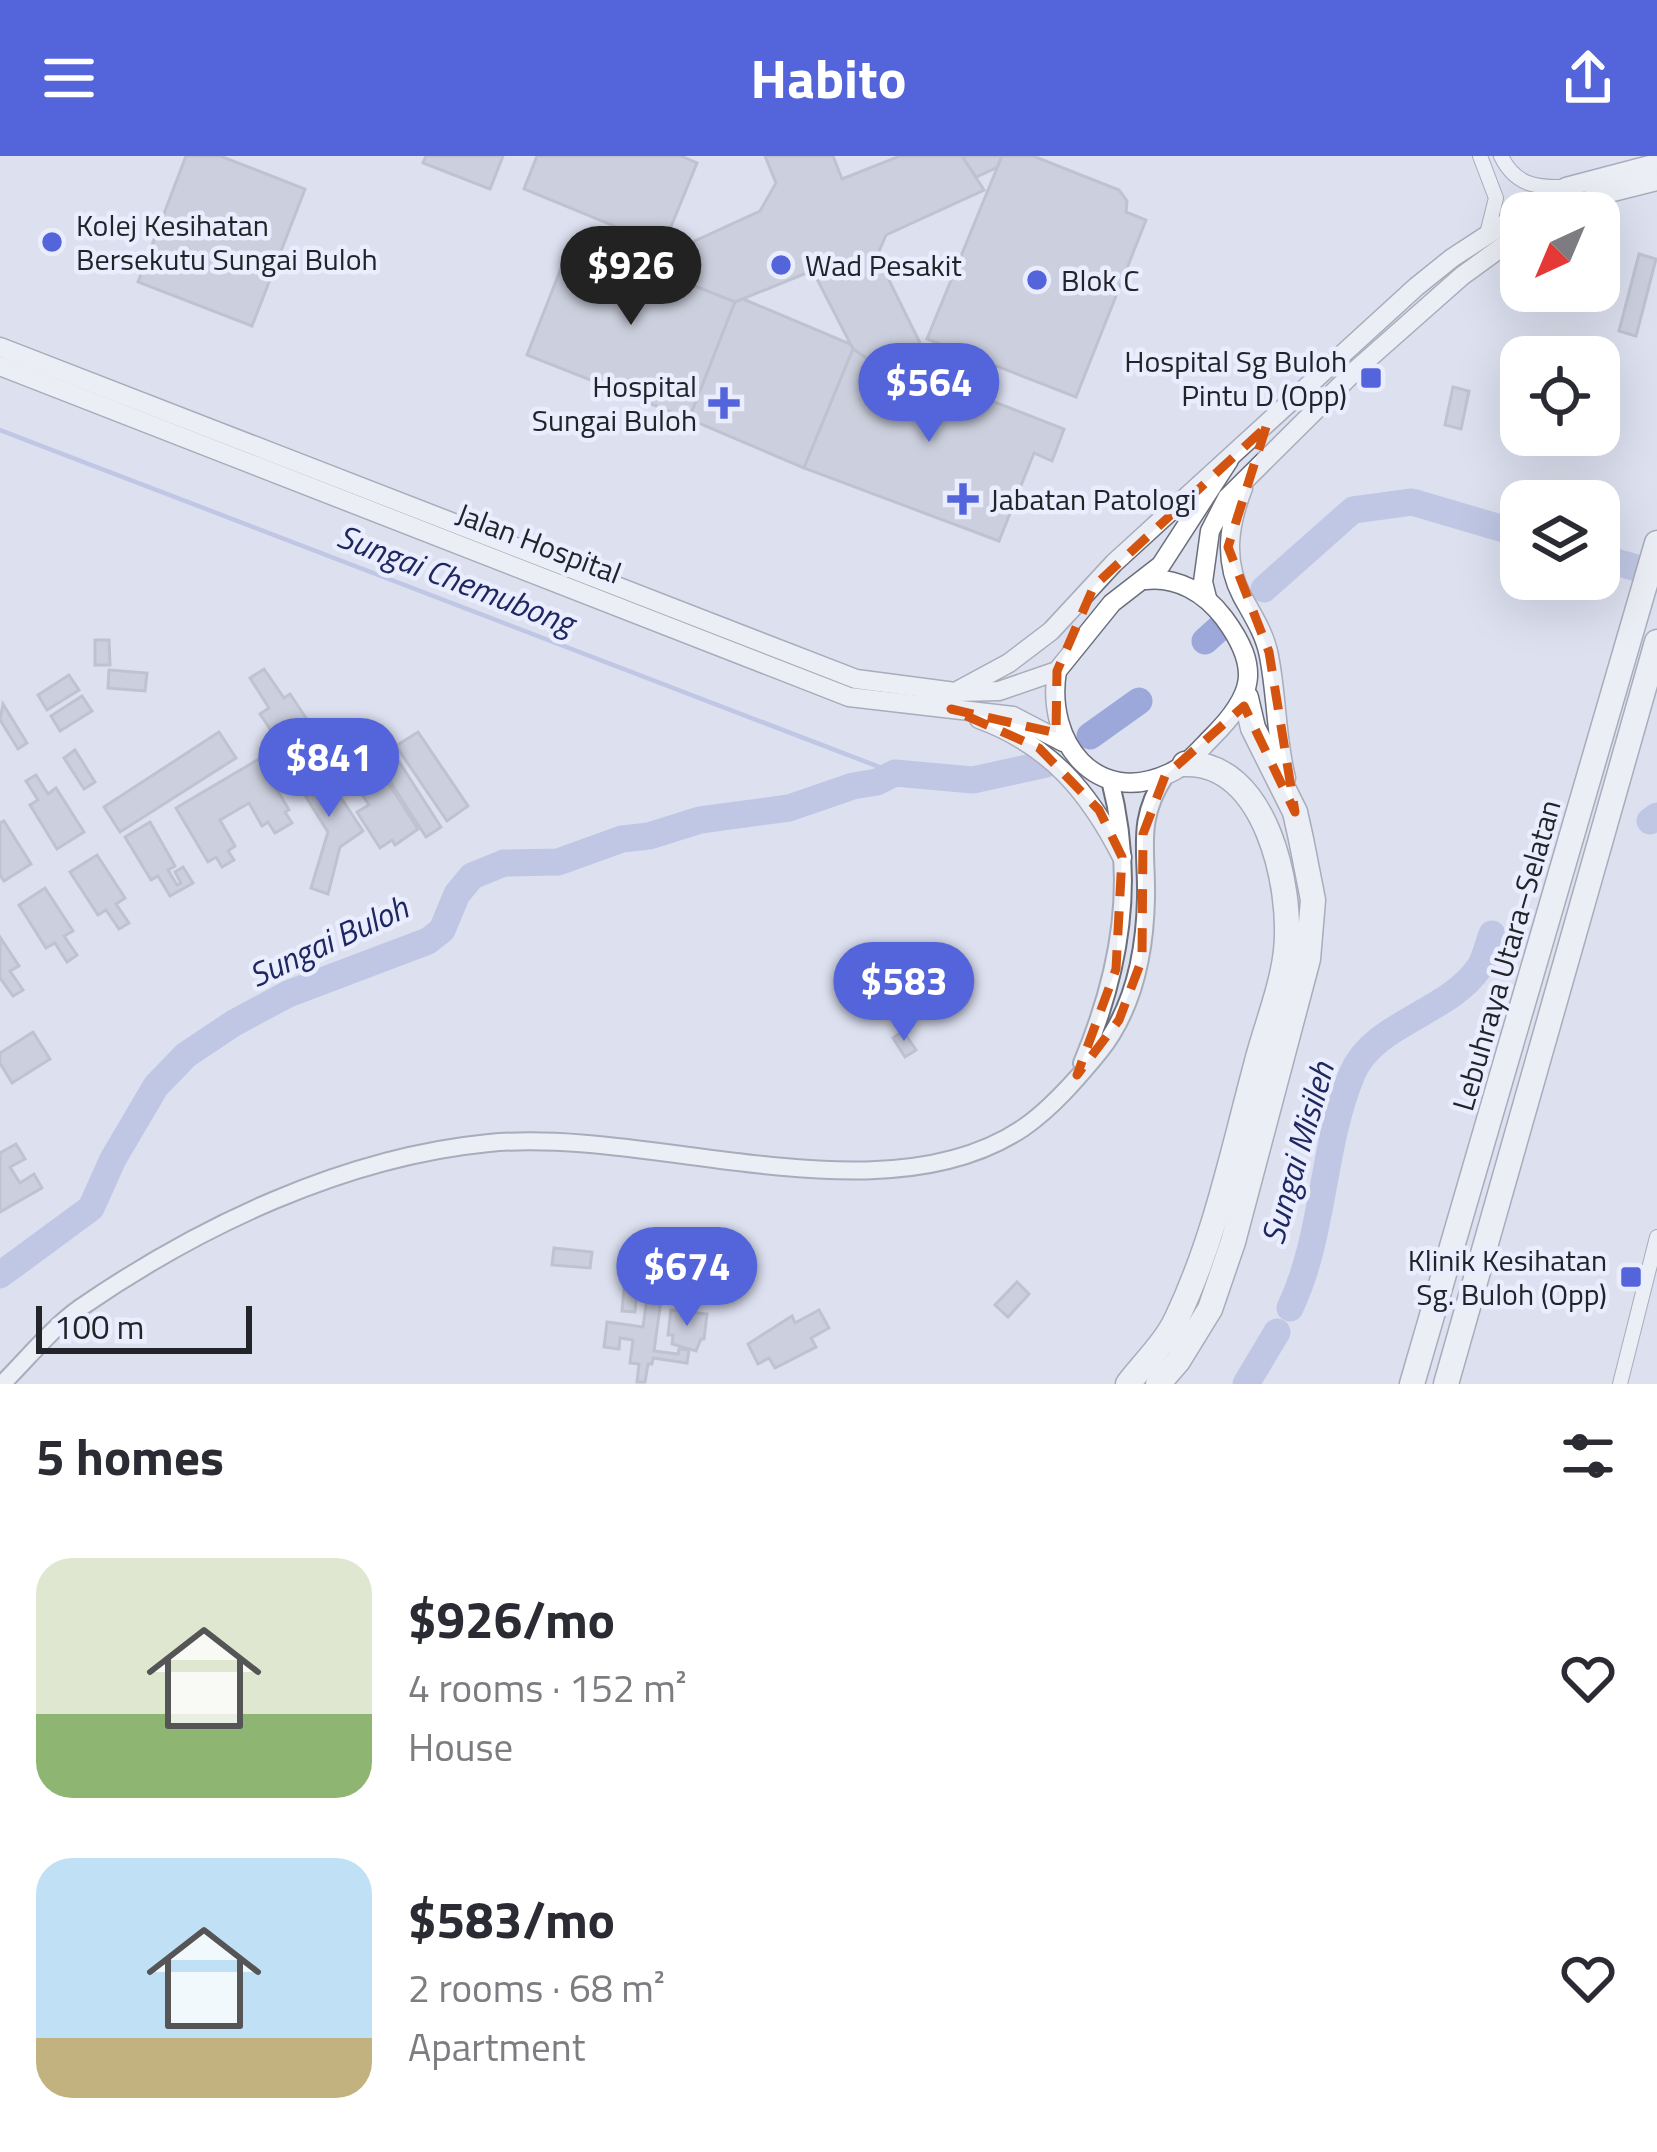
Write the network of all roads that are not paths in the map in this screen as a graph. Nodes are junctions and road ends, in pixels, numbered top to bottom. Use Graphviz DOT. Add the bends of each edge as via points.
graph roads {
  1 [pos="1480,156"];
  2 [pos="1501,156"];
  3 [pos="1657,163"];
  4 [pos="1657,182"];
  5 [pos="1566,187"];
  6 [pos="1557,192"];
  7 [pos="1614,192"];
  8 [pos="1500,226"];
  9 [pos="1487,234"];
  10 [pos="1500,249"];
  11 [pos="0,347"];
  12 [pos="0,366"];
  13 [pos="1229,460"];
  14 [pos="1246,477"];
  15 [pos="1657,543"];
  16 [pos="1145,580"];
  17 [pos="1094,586"];
  18 [pos="1207,598"];
  19 [pos="1656,644"];
  20 [pos="1071,650"];
  21 [pos="1057,671"];
  22 [pos="1246,698"];
  23 [pos="953,701"];
  24 [pos="1063,742"];
  25 [pos="1175,770"];
  26 [pos="1110,780"];
  27 [pos="1295,812"];
  28 [pos="1123,857"];
  29 [pos="1077,1076"];
  30 [pos="1657,1237"];
  31 [pos="2,1384"];
  32 [pos="1128,1384"];
  33 [pos="1158,1384"];
  34 [pos="1408,1384"];
  35 [pos="1446,1384"];
  36 [pos="1620,1384"];
  1 -- 9 [label="street" via="1496,198"];
  2 -- 5 [label="street" via="1520,181"];
  3 -- 5 [label="main road"];
  4 -- 7 [label="main road"];
  5 -- 6 [label="main road"];
  8 -- 9 [label="main road"];
  9 -- 13 [label="main road" via="1416,287"];
  10 -- 14 [label="main road" via="1358,368"];
  11 -- 23 [label="main road, Jalan Hospital" via="856,679"];
  12 -- 23 [label="main road, Jalan Hospital" via="849,697"];
  13 -- 16 [label="main road"];
  13 -- 17 [label="main road"];
  14 -- 18 [label="main road" via="1210,531"];
  14 -- 27 [label="main road" via="1228,547 1269,652"];
  15 -- 34 [label="highway, Lebuhraya Utara–Selatan"];
  16 -- 18 [label="main road" via="1180,583"];
  16 -- 20 [label="main road"];
  17 -- 20 [label="main road"];
  17 -- 23 [label="main road" via="1051,631"];
  18 -- 22 [label="main road" via="1247,658"];
  19 -- 35 [label="highway, Lebuhraya Utara–Selatan"];
  20 -- 21 [label="main road"];
  21 -- 23 [label="main road, Jalan Hospital"];
  21 -- 24 [label="main road"];
  22 -- 25 [label="main road"];
  22 -- 27 [label="highway"];
  23 -- 24 [label="main road, Jalan Hospital" via="1013,716"];
  23 -- 28 [label="main road" via="1039,748 1099,810"];
  24 -- 26 [label="main road"];
  25 -- 26 [label="main road"];
  25 -- 29 [label="street" via="1152,797 1143,833 1142,959 1119,1020"];
  25 -- 32 [label="highway" via="1207,764 1254,801 1277,865 1286,950 1208,1246 1175,1323"];
  26 -- 28 [label="street"];
  27 -- 33 [label="highway" via="1313,900 1307,959 1210,1309"];
  28 -- 29 [label="street" via="1116,969"];
  29 -- 31 [label="street" via="1020,1130 900,1172 567,1140 490,1143 361,1168 183,1246 77,1310"];
  30 -- 36 [label="street"];
}
